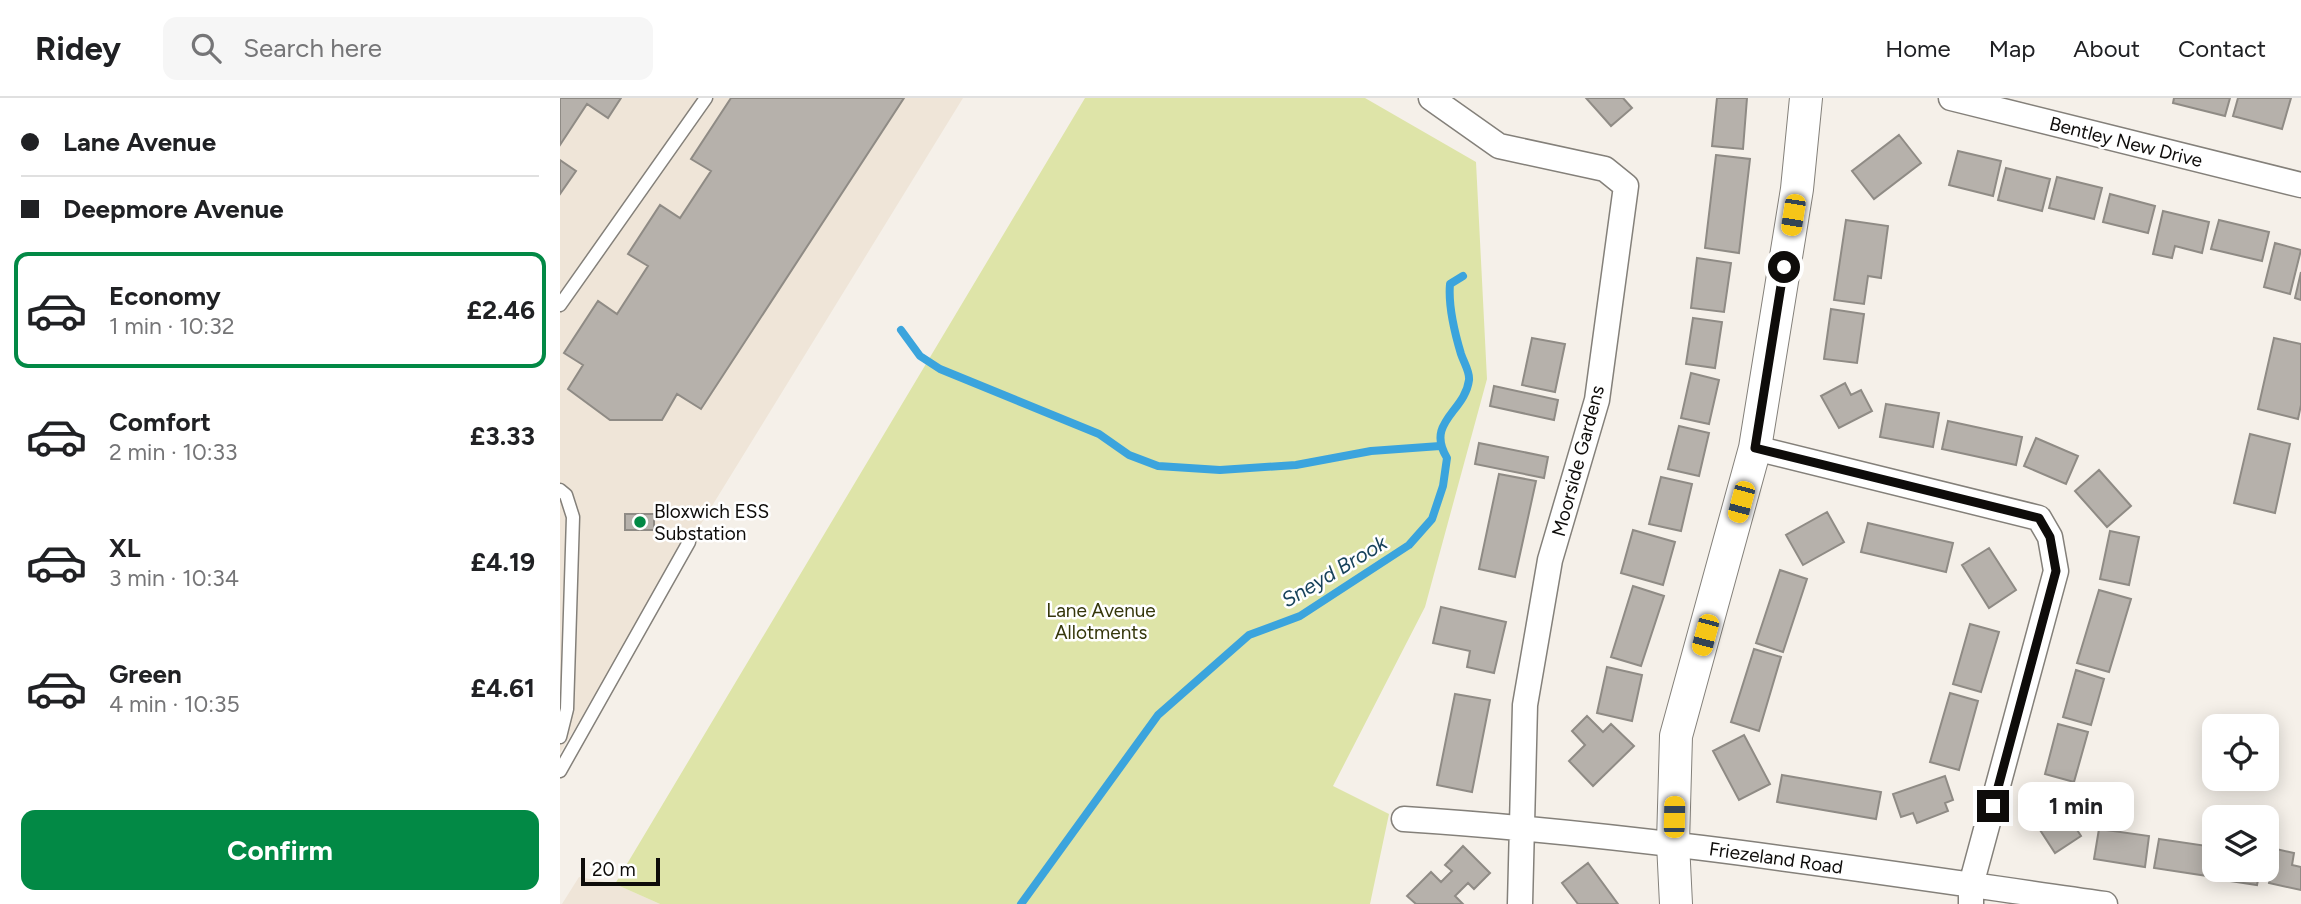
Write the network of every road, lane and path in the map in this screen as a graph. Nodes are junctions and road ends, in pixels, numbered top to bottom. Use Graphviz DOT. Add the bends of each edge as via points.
graph roads {
  1 [pos="706,98"];
  2 [pos="1431,98"];
  3 [pos="1806,98"];
  4 [pos="1951,98"];
  5 [pos="2301,186"];
  6 [pos="560,305"];
  7 [pos="1755,448"];
  8 [pos="560,491"];
  9 [pos="689,541"];
  10 [pos="560,737"];
  11 [pos="560,771"];
  12 [pos="1404,820"];
  13 [pos="1522,827"];
  14 [pos="1673,844"];
  15 [pos="1971,894"];
  16 [pos="1520,904"];
  17 [pos="1676,904"];
  18 [pos="2105,904"];
  1 -- 6 [label="lane"];
  2 -- 13 [label="street, Moorside Gardens" via="1499,146 1605,169 1626,186 1597,400 1550,560 1525,705"];
  3 -- 7 [label="street" via="1797,190"];
  4 -- 5 [label="street, Bentley New Drive"];
  7 -- 14 [label="street" via="1676,736"];
  7 -- 15 [label="street" via="2039,518 2050,537 2056,571"];
  8 -- 10 [label="lane" via="566,495 573,517 567,709"];
  9 -- 11 [label="lane"];
  12 -- 13 [label="street, Friezeland Road"];
  13 -- 14 [label="street, Friezeland Road"];
  13 -- 16 [label="street"];
  14 -- 15 [label="street, Friezeland Road"];
  14 -- 17 [label="street"];
  15 -- 18 [label="street, Friezeland Road"];
}
